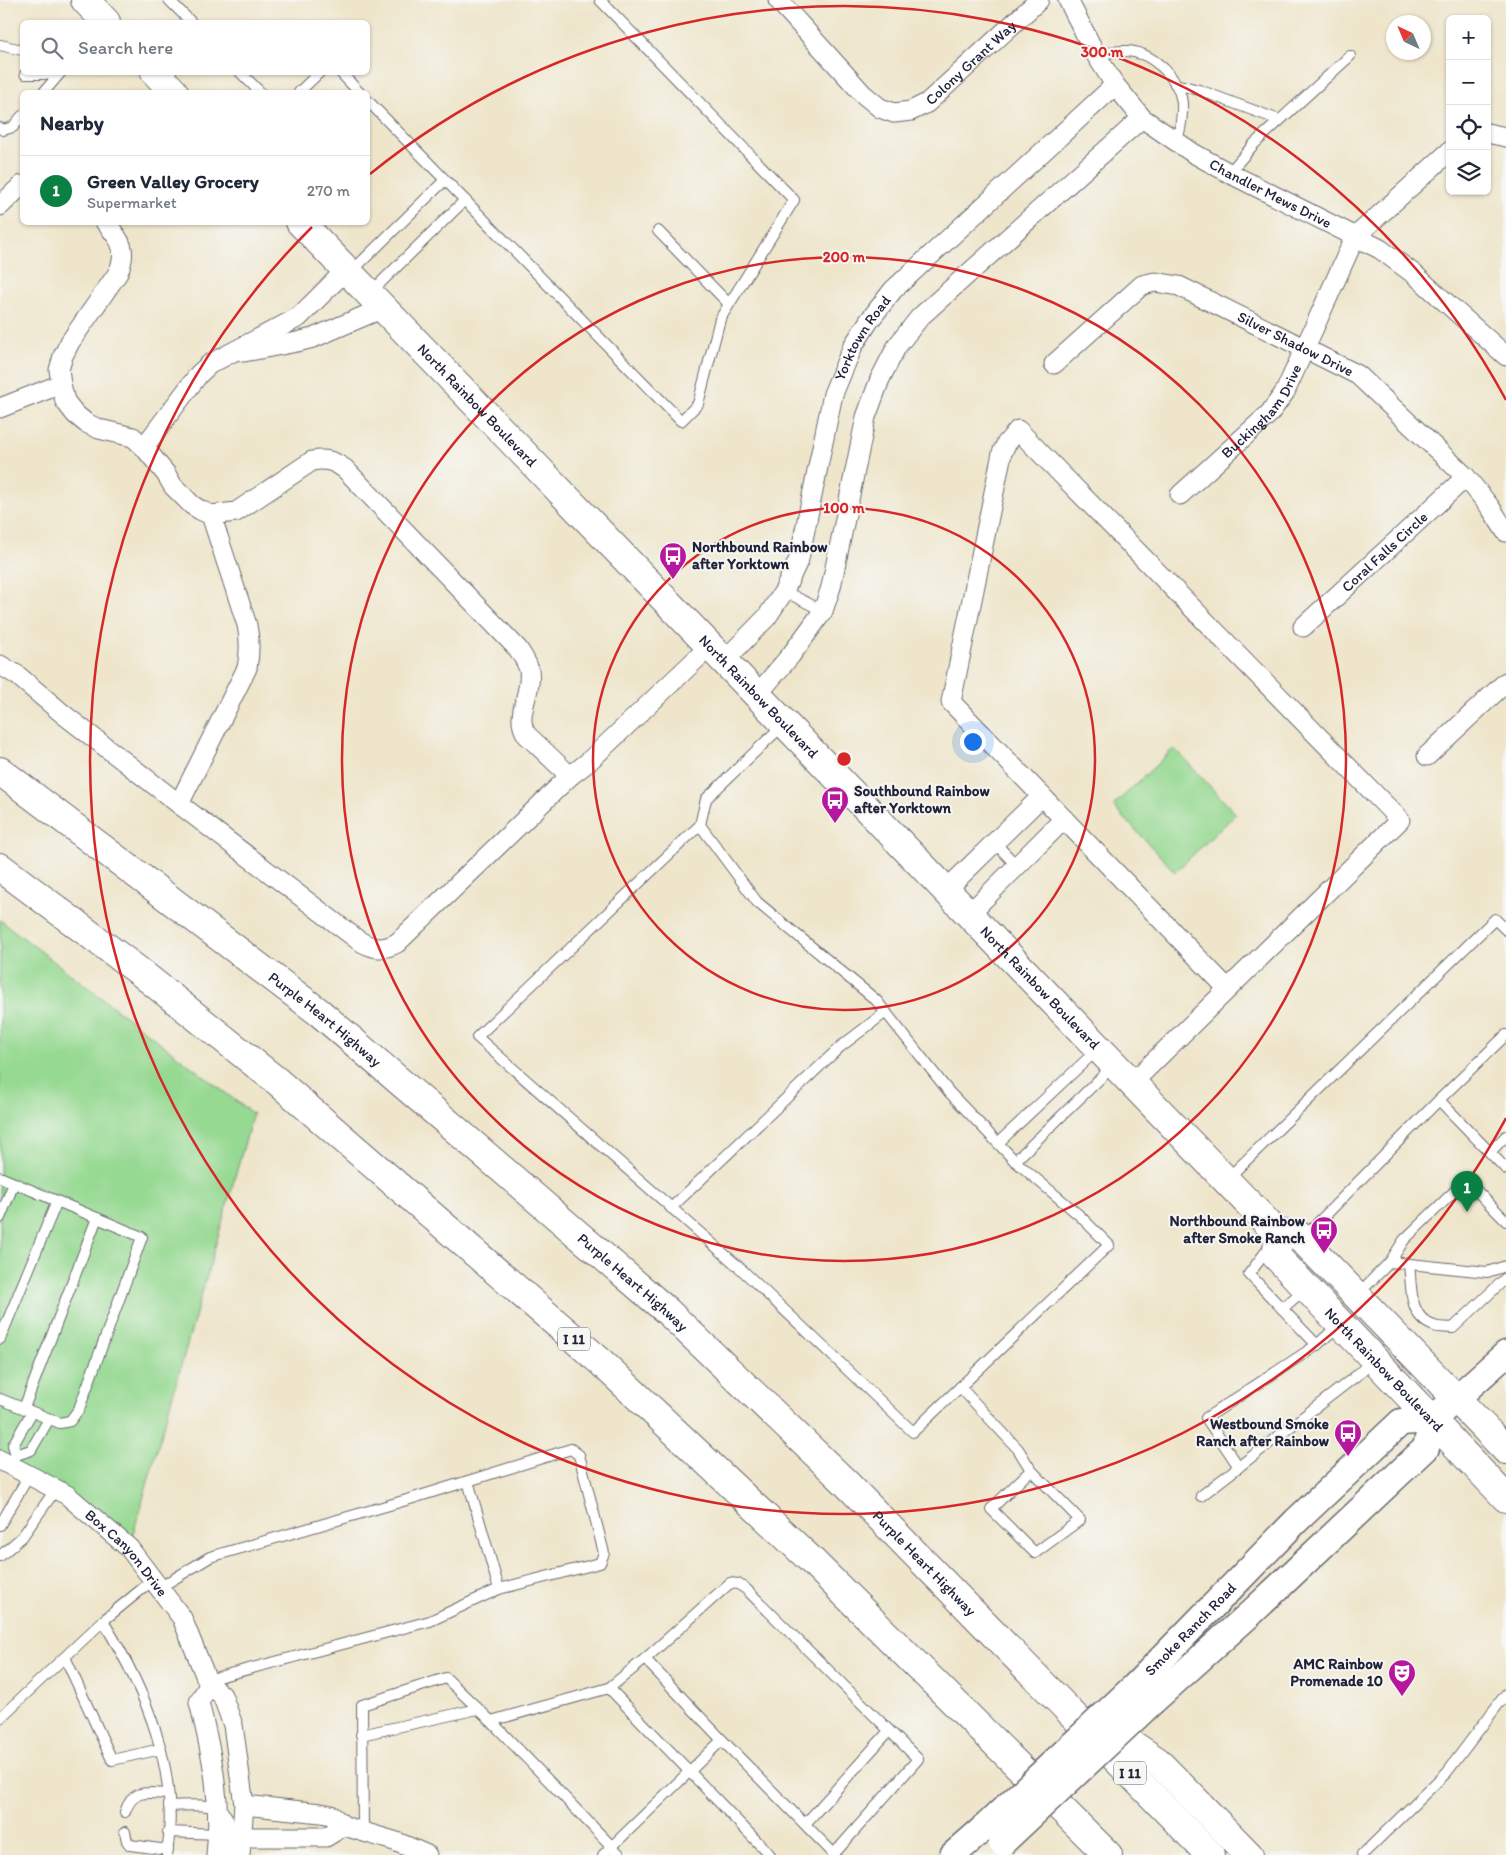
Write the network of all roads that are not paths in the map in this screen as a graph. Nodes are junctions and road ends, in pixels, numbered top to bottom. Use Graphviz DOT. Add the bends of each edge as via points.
graph roads {
  1 [pos="85,0"];
  2 [pos="169,0"];
  3 [pos="600,0"];
  4 [pos="778,0"];
  5 [pos="1039,0"];
  6 [pos="1068,0"];
  7 [pos="102,20"];
  8 [pos="189,20"];
  9 [pos="0,45"];
  10 [pos="20,50"];
  11 [pos="1096,55"];
  12 [pos="1350,56"];
  13 [pos="57,75"];
  14 [pos="158,75"];
  15 [pos="243,75"];
  16 [pos="317,75"];
  17 [pos="343,75"];
  18 [pos="1174,84"];
  19 [pos="1115,85"];
  20 [pos="46,90"];
  21 [pos="172,90"];
  22 [pos="258,90"];
  23 [pos="302,90"];
  24 [pos="357,90"];
  25 [pos="370,103"];
  26 [pos="20,118"];
  27 [pos="1142,118"];
  28 [pos="1279,120"];
  29 [pos="1,130"];
  30 [pos="1177,142"];
  31 [pos="1446,155"];
  32 [pos="1229,173"];
  33 [pos="445,180"];
  34 [pos="20,187"];
  35 [pos="465,200"];
  36 [pos="0,206"];
  37 [pos="107,225"];
  38 [pos="303,225"];
  39 [pos="658,231"];
  40 [pos="1355,237"];
  41 [pos="348,272"];
  42 [pos="376,301"];
  43 [pos="729,304"];
  44 [pos="1305,348"];
  45 [pos="226,356"];
  46 [pos="1506,356"];
  47 [pos="1054,364"];
  48 [pos="60,384"];
  49 [pos="0,408"];
  50 [pos="144,447"];
  51 [pos="1466,477"];
  52 [pos="1180,495"];
  53 [pos="211,515"];
  54 [pos="1506,532"];
  55 [pos="784,591"];
  56 [pos="823,611"];
  57 [pos="1303,627"];
  58 [pos="717,654"];
  59 [pos="0,665"];
  60 [pos="1506,682"];
  61 [pos="757,694"];
  62 [pos="784,723"];
  63 [pos="1427,756"];
  64 [pos="0,771"];
  65 [pos="570,776"];
  66 [pos="1042,796"];
  67 [pos="179,804"];
  68 [pos="1064,820"];
  69 [pos="700,825"];
  70 [pos="995,843"];
  71 [pos="1017,866"];
  72 [pos="0,867"];
  73 [pos="946,890"];
  74 [pos="969,914"];
  75 [pos="1506,930"];
  76 [pos="1228,989"];
  77 [pos="886,1012"];
  78 [pos="1506,1035"];
  79 [pos="1115,1065"];
  80 [pos="1439,1100"];
  81 [pos="1506,1136"];
  82 [pos="998,1143"];
  83 [pos="1490,1152"];
  84 [pos="1015,1161"];
  85 [pos="1506,1169"];
  86 [pos="0,1177"];
  87 [pos="1226,1180"];
  88 [pos="14,1183"];
  89 [pos="57,1201"];
  90 [pos="671,1208"];
  91 [pos="0,1218"];
  92 [pos="97,1218"];
  93 [pos="1506,1221"];
  94 [pos="1291,1237"];
  95 [pos="1390,1262"];
  96 [pos="1409,1264"];
  97 [pos="1506,1266"];
  98 [pos="1506,1278"];
  99 [pos="1306,1288"];
  100 [pos="1356,1295"];
  101 [pos="1282,1309"];
  102 [pos="1340,1324"];
  103 [pos="0,1339"];
  104 [pos="1317,1345"];
  105 [pos="1506,1354"];
  106 [pos="1374,1360"];
  107 [pos="960,1387"];
  108 [pos="1455,1397"];
  109 [pos="0,1399"];
  110 [pos="28,1410"];
  111 [pos="49,1419"];
  112 [pos="1432,1420"];
  113 [pos="1506,1450"];
  114 [pos="9,1459"];
  115 [pos="1238,1467"];
  116 [pos="1031,1470"];
  117 [pos="30,1474"];
  118 [pos="468,1481"];
  119 [pos="56,1489"];
  120 [pos="1201,1496"];
  121 [pos="1506,1498"];
  122 [pos="0,1525"];
  123 [pos="0,1556"];
  124 [pos="156,1584"];
  125 [pos="499,1589"];
  126 [pos="103,1621"];
  127 [pos="65,1657"];
  128 [pos="645,1659"];
  129 [pos="208,1683"];
  130 [pos="610,1688"];
  131 [pos="1050,1690"];
  132 [pos="1144,1693"];
  133 [pos="1506,1694"];
  134 [pos="478,1709"];
  135 [pos="0,1718"];
  136 [pos="491,1721"];
  137 [pos="889,1731"];
  138 [pos="361,1734"];
  139 [pos="722,1740"];
  140 [pos="161,1748"];
  141 [pos="689,1772"];
  142 [pos="168,1794"];
  143 [pos="244,1805"];
  144 [pos="169,1806"];
  145 [pos="218,1808"];
  146 [pos="125,1812"];
  147 [pos="805,1824"];
  148 [pos="344,1826"];
  149 [pos="362,1831"];
  150 [pos="126,1832"];
  151 [pos="168,1832"];
  152 [pos="218,1834"];
  153 [pos="992,1842"];
  154 [pos="241,1846"];
  155 [pos="612,1846"];
  156 [pos="167,1852"];
  157 [pos="834,1854"];
  158 [pos="216,1855"];
  159 [pos="228,1855"];
  160 [pos="427,1855"];
  161 [pos="603,1855"];
  162 [pos="620,1855"];
  163 [pos="770,1855"];
  164 [pos="953,1855"];
  165 [pos="1108,1855"];
  166 [pos="1210,1855"];
  167 [pos="1249,1855"];
  168 [pos="1362,1855"];
  1 -- 7 [label="main road"];
  2 -- 8 [label="lane"];
  3 -- 43 [label="lane" via="794,200"];
  4 -- 5 [label="street, Colony Grant Way" via="863,94 880,108 894,113 911,111 927,103"];
  6 -- 11 [label="street, Chandler Mews Drive"];
  9 -- 10 [label="lane"];
  11 -- 18 [label="lane" via="1137,52 1161,66"];
  11 -- 19 [label="street, Chandler Mews Drive"];
  12 -- 28 [label="lane"];
  13 -- 20 [label="lane"];
  14 -- 21 [label="main road"];
  15 -- 22 [label="lane"];
  16 -- 23 [label="lane"];
  17 -- 24 [label="lane"];
  18 -- 28 [label="lane"];
  18 -- 30 [label="lane" via="1182,101 1183,119"];
  19 -- 27 [label="street, Chandler Mews Drive"];
  19 -- 55 [label="street, Yorktown Road" via="893,290 869,321 853,346 833,394 799,559"];
  25 -- 33 [label="lane"];
  26 -- 29 [label="lane" via="13,127"];
  27 -- 30 [label="street, Chandler Mews Drive"];
  27 -- 56 [label="street" via="920,317 897,346 866,417 831,587"];
  28 -- 32 [label="lane"];
  30 -- 32 [label="street, Chandler Mews Drive"];
  31 -- 40 [label="street, Buckingham Drive"];
  32 -- 40 [label="street, Chandler Mews Drive"];
  33 -- 35 [label="lane"];
  33 -- 41 [label="lane"];
  34 -- 36 [label="street"];
  35 -- 42 [label="lane"];
  35 -- 43 [label="lane" via="681,421 698,404 720,318"];
  37 -- 48 [label="street" via="119,241 124,261 70,342 59,370"];
  38 -- 41 [label="main road, North Rainbow Boulevard"];
  39 -- 43 [label="lane"];
  40 -- 44 [label="street, Buckingham Drive"];
  40 -- 46 [label="street, Chandler Mews Drive" via="1414,274"];
  41 -- 42 [label="main road, North Rainbow Boulevard"];
  41 -- 45 [label="street" via="299,317"];
  42 -- 45 [label="street" via="313,338"];
  42 -- 58 [label="main road, North Rainbow Boulevard"];
  44 -- 47 [label="street, Silver Shadow Drive" via="1179,286 1154,282 1142,285"];
  44 -- 51 [label="street, Silver Shadow Drive" via="1358,375"];
  44 -- 52 [label="street, Buckingham Drive" via="1285,392 1270,414"];
  45 -- 50 [label="street" via="199,374"];
  48 -- 49 [label="street"];
  48 -- 50 [label="street" via="65,401 86,423 133,437"];
  50 -- 53 [label="street" via="173,486 192,505"];
  51 -- 54 [label="street, Silver Shadow Drive"];
  51 -- 57 [label="street, Coral Falls Circle"];
  53 -- 65 [label="street" via="236,512 312,461 321,459 345,469 518,649 530,681 521,718 522,728"];
  53 -- 67 [label="street" via="246,625 250,655 247,668"];
  55 -- 56 [label="lane"];
  55 -- 58 [label="street, Yorktown Road" via="767,617"];
  56 -- 61 [label="street"];
  58 -- 61 [label="main road, North Rainbow Boulevard"];
  58 -- 65 [label="street, Yorktown Road"];
  59 -- 67 [label="street, Yorktown Road" via="17,675"];
  60 -- 63 [label="street"];
  61 -- 62 [label="main road, North Rainbow Boulevard"];
  62 -- 69 [label="lane" via="706,799"];
  62 -- 73 [label="main road, North Rainbow Boulevard"];
  64 -- 131 [label="main road, Purple Heart Highway / I 11" via="320,1013 667,1311 844,1481"];
  65 -- 67 [label="street, Yorktown Road" via="397,943 379,949 358,940"];
  66 -- 68 [label="street"];
  66 -- 70 [label="street"];
  66 -- 76 [label="street" via="951,702 1002,453 1018,430 1400,820"];
  68 -- 71 [label="street"];
  68 -- 76 [label="street"];
  69 -- 77 [label="lane" via="757,902 876,1000"];
  69 -- 90 [label="lane" via="476,1037"];
  70 -- 71 [label="lane"];
  70 -- 73 [label="street"];
  71 -- 74 [label="street"];
  72 -- 165 [label="main road, I 11" via="140,972 278,1082 602,1363 812,1561"];
  73 -- 74 [label="main road, North Rainbow Boulevard"];
  74 -- 79 [label="main road, North Rainbow Boulevard"];
  75 -- 87 [label="lane" via="1495,919"];
  76 -- 79 [label="street"];
  77 -- 82 [label="lane" via="949,1092"];
  77 -- 90 [label="lane" via="840,1047"];
  78 -- 80 [label="lane"];
  79 -- 82 [label="lane"];
  79 -- 84 [label="lane"];
  79 -- 87 [label="main road, North Rainbow Boulevard"];
  80 -- 83 [label="lane"];
  80 -- 94 [label="lane"];
  81 -- 83 [label="lane"];
  82 -- 84 [label="lane"];
  83 -- 85 [label="lane"];
  84 -- 107 [label="lane" via="1110,1245"];
  86 -- 88 [label="lane"];
  87 -- 94 [label="main road, North Rainbow Boulevard"];
  88 -- 89 [label="lane"];
  88 -- 91 [label="lane"];
  89 -- 92 [label="lane"];
  89 -- 103 [label="lane"];
  90 -- 107 [label="lane" via="783,1307 913,1432"];
  92 -- 110 [label="lane"];
  92 -- 111 [label="lane" via="142,1237 80,1409 70,1421 60,1423"];
  93 -- 95 [label="lane" via="1472,1186 1464,1182 1404,1240"];
  94 -- 99 [label="main road, North Rainbow Boulevard" via="1276,1256"];
  94 -- 100 [label="main road, North Rainbow Boulevard"];
  94 -- 101 [label="lane" via="1249,1274"];
  95 -- 96 [label="lane"];
  95 -- 100 [label="lane"];
  96 -- 97 [label="lane" via="1487,1272"];
  96 -- 98 [label="lane" via="1414,1310 1434,1327 1453,1328"];
  99 -- 101 [label="lane"];
  99 -- 102 [label="main road, North Rainbow Boulevard"];
  100 -- 108 [label="main road, North Rainbow Boulevard"];
  101 -- 104 [label="lane"];
  102 -- 104 [label="lane"];
  102 -- 106 [label="main road, North Rainbow Boulevard"];
  104 -- 115 [label="lane" via="1206,1418"];
  105 -- 108 [label="main road"];
  106 -- 112 [label="main road, North Rainbow Boulevard"];
  106 -- 115 [label="lane"];
  107 -- 116 [label="lane" via="1018,1449"];
  108 -- 112 [label="main road"];
  108 -- 113 [label="main road, North Rainbow Boulevard"];
  109 -- 110 [label="lane"];
  110 -- 111 [label="lane"];
  110 -- 114 [label="lane"];
  111 -- 114 [label="lane" via="31,1450"];
  112 -- 121 [label="main road, North Rainbow Boulevard"];
  112 -- 132 [label="main road, Smoke Ranch Road" via="1426,1448 1251,1612"];
  112 -- 132 [label="main road, Smoke Ranch Road" via="1401,1422 1296,1521"];
  114 -- 117 [label="street, Box Canyon Drive"];
  115 -- 120 [label="lane"];
  116 -- 116 [label="lane" via="991,1509 1035,1553 1080,1520"];
  117 -- 119 [label="street, Box Canyon Drive"];
  117 -- 122 [label="lane"];
  118 -- 124 [label="lane" via="210,1557"];
  118 -- 125 [label="lane"];
  118 -- 125 [label="lane" via="571,1449 579,1455 604,1554 600,1562"];
  119 -- 123 [label="lane" via="22,1537"];
  119 -- 124 [label="street, Box Canyon Drive" via="129,1548"];
  124 -- 126 [label="lane"];
  124 -- 129 [label="street, Box Canyon Drive" via="182,1618"];
  125 -- 129 [label="lane" via="430,1621"];
  126 -- 127 [label="lane"];
  126 -- 140 [label="lane" via="145,1700"];
  127 -- 135 [label="lane"];
  127 -- 140 [label="lane" via="112,1760"];
  128 -- 130 [label="lane"];
  128 -- 137 [label="lane" via="730,1583 738,1584"];
  128 -- 139 [label="lane"];
  129 -- 143 [label="street, Box Canyon Drive" via="222,1694 233,1724"];
  129 -- 145 [label="street" via="199,1702 215,1769"];
  130 -- 136 [label="lane"];
  130 -- 141 [label="lane"];
  131 -- 166 [label="main road, Purple Heart Highway / I 11"];
  131 -- 167 [label="main road" via="1157,1761"];
  132 -- 153 [label="main road, Smoke Ranch Road, bridge"];
  133 -- 168 [label="lane" via="1447,1772"];
  134 -- 136 [label="lane"];
  134 -- 138 [label="lane"];
  134 -- 138 [label="lane" via="446,1678 362,1705"];
  136 -- 155 [label="lane"];
  137 -- 147 [label="lane"];
  137 -- 157 [label="lane" via="918,1759"];
  138 -- 149 [label="lane"];
  139 -- 141 [label="lane"];
  139 -- 147 [label="lane"];
  140 -- 142 [label="lane"];
  141 -- 155 [label="lane"];
  141 -- 163 [label="lane"];
  142 -- 144 [label="lane"];
  142 -- 146 [label="lane" via="136,1795 128,1801"];
  143 -- 148 [label="street" via="322,1812"];
  143 -- 154 [label="street, Box Canyon Drive"];
  144 -- 145 [label="lane" via="212,1805"];
  144 -- 151 [label="lane"];
  145 -- 152 [label="street"];
  145 -- 159 [label="lane" via="229,1821"];
  147 -- 157 [label="lane"];
  148 -- 149 [label="street"];
  148 -- 154 [label="street" via="326,1837"];
  149 -- 160 [label="street"];
  150 -- 156 [label="lane" via="126,1841 130,1845"];
  151 -- 152 [label="lane"];
  151 -- 156 [label="lane"];
  152 -- 158 [label="street"];
  153 -- 164 [label="main road, Smoke Ranch Road"];
  155 -- 161 [label="lane"];
  155 -- 162 [label="lane"];
}
